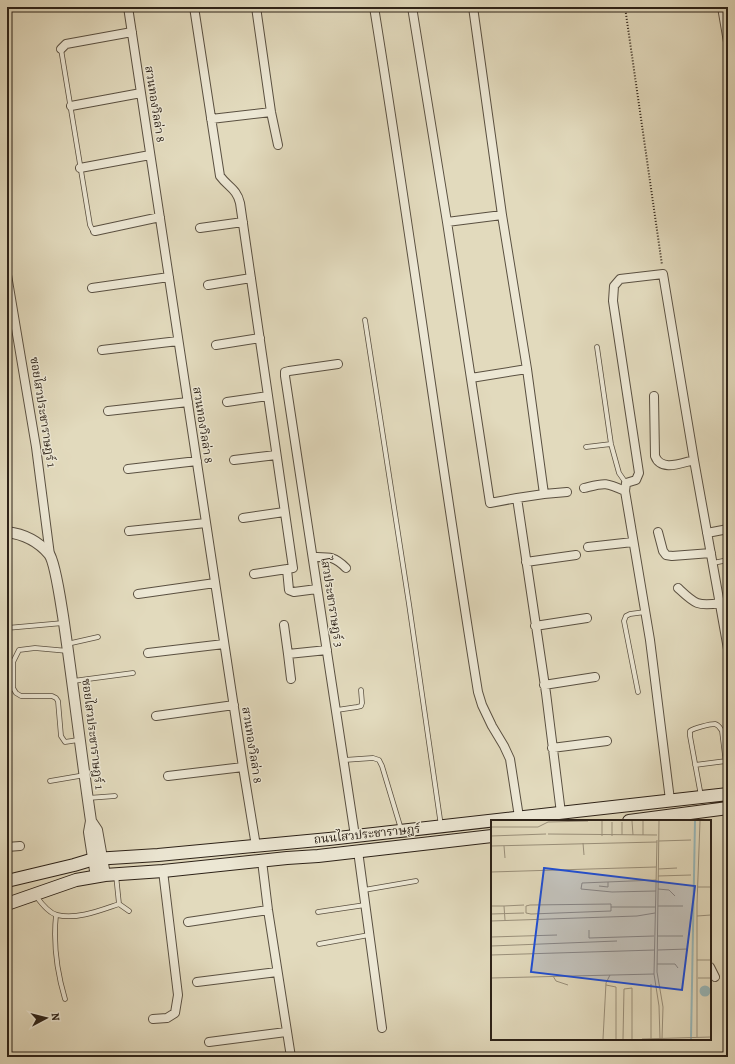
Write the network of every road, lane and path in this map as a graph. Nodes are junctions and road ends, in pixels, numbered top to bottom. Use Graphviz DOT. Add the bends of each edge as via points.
graph roads {
  1 [pos="128,7"];
  2 [pos="194,7"];
  3 [pos="256,7"];
  4 [pos="374,7"];
  5 [pos="412,7"];
  6 [pos="474,7"];
  7 [pos="625,7"];
  8 [pos="722,7"];
  9 [pos="132,32"];
  10 [pos="728,42"];
  11 [pos="61,49"];
  12 [pos="141,94"];
  13 [pos="71,106"];
  14 [pos="271,112"];
  15 [pos="211,119"];
  16 [pos="278,145"];
  17 [pos="150,154"];
  18 [pos="80,168"];
  19 [pos="502,215"];
  20 [pos="160,217"];
  21 [pos="243,222"];
  22 [pos="447,222"];
  23 [pos="200,228"];
  24 [pos="95,231"];
  25 [pos="664,274"];
  26 [pos="7,275"];
  27 [pos="169,276"];
  28 [pos="251,278"];
  29 [pos="208,285"];
  30 [pos="92,288"];
  31 [pos="365,320"];
  32 [pos="260,338"];
  33 [pos="178,340"];
  34 [pos="216,345"];
  35 [pos="597,347"];
  36 [pos="102,350"];
  37 [pos="338,364"];
  38 [pos="527,370"];
  39 [pos="471,378"];
  40 [pos="268,396"];
  41 [pos="654,396"];
  42 [pos="188,402"];
  43 [pos="227,402"];
  44 [pos="108,411"];
  45 [pos="611,444"];
  46 [pos="586,447"];
  47 [pos="276,455"];
  48 [pos="234,460"];
  49 [pos="694,460"];
  50 [pos="197,461"];
  51 [pos="128,469"];
  52 [pos="626,487"];
  53 [pos="584,488"];
  54 [pos="567,492"];
  55 [pos="544,494"];
  56 [pos="516,498"];
  57 [pos="284,512"];
  58 [pos="243,518"];
  59 [pos="206,523"];
  60 [pos="728,529"];
  61 [pos="129,530"];
  62 [pos="7,532"];
  63 [pos="658,532"];
  64 [pos="707,533"];
  65 [pos="633,542"];
  66 [pos="588,548"];
  67 [pos="711,552"];
  68 [pos="50,555"];
  69 [pos="576,555"];
  70 [pos="313,557"];
  71 [pos="728,560"];
  72 [pos="526,562"];
  73 [pos="712,563"];
  74 [pos="346,568"];
  75 [pos="287,569"];
  76 [pos="254,574"];
  77 [pos="215,583"];
  78 [pos="678,588"];
  79 [pos="317,589"];
  80 [pos="138,594"];
  81 [pos="720,603"];
  82 [pos="646,612"];
  83 [pos="587,618"];
  84 [pos="64,623"];
  85 [pos="284,625"];
  86 [pos="535,626"];
  87 [pos="7,628"];
  88 [pos="98,636"];
  89 [pos="224,644"];
  90 [pos="728,645"];
  91 [pos="68,648"];
  92 [pos="327,650"];
  93 [pos="148,653"];
  94 [pos="288,654"];
  95 [pos="133,673"];
  96 [pos="595,677"];
  97 [pos="291,679"];
  98 [pos="73,681"];
  99 [pos="544,685"];
  100 [pos="361,690"];
  101 [pos="638,692"];
  102 [pos="234,705"];
  103 [pos="337,710"];
  104 [pos="156,716"];
  105 [pos="80,739"];
  106 [pos="607,741"];
  107 [pos="552,748"];
  108 [pos="344,760"];
  109 [pos="726,762"];
  110 [pos="694,765"];
  111 [pos="243,767"];
  112 [pos="85,775"];
  113 [pos="168,776"];
  114 [pos="728,780"];
  115 [pos="50,781"];
  116 [pos="728,794"];
  117 [pos="115,796"];
  118 [pos="701,797"];
  119 [pos="88,798"];
  120 [pos="670,800"];
  121 [pos="728,808"];
  122 [pos="561,813"];
  123 [pos="519,817"];
  124 [pos="685,817"];
  125 [pos="491,820"];
  126 [pos="493,820"];
  127 [pos="643,820"];
  128 [pos="441,826"];
  129 [pos="401,830"];
  130 [pos="355,836"];
  131 [pos="491,836"];
  132 [pos="20,846"];
  133 [pos="256,846"];
  134 [pos="7,847"];
  135 [pos="358,851"];
  136 [pos="142,855"];
  137 [pos="98,859"];
  138 [pos="262,861"];
  139 [pos="163,871"];
  140 [pos="144,872"];
  141 [pos="106,876"];
  142 [pos="7,881"];
  143 [pos="416,882"];
  144 [pos="364,890"];
  145 [pos="34,894"];
  146 [pos="7,904"];
  147 [pos="119,904"];
  148 [pos="366,905"];
  149 [pos="268,910"];
  150 [pos="129,911"];
  151 [pos="318,912"];
  152 [pos="56,915"];
  153 [pos="188,922"];
  154 [pos="369,935"];
  155 [pos="319,944"];
  156 [pos="711,969"];
  157 [pos="277,972"];
  158 [pos="715,977"];
  159 [pos="197,982"];
  160 [pos="65,999"];
  161 [pos="153,1019"];
  162 [pos="382,1028"];
  163 [pos="286,1032"];
  164 [pos="209,1042"];
  165 [pos="291,1057"];
  1 -- 9 [label="street, สวนทองวิลล่า 8"];
  2 -- 15 [label="street"];
  3 -- 14 [label="street"];
  4 -- 123 [label="street" via="478,692 488,719 510,759"];
  5 -- 22 [label="street"];
  6 -- 19 [label="street"];
  7 -- 25 [label="path"];
  8 -- 10 [label="street"];
  9 -- 11 [label="street" via="66,44"];
  9 -- 12 [label="street, สวนทองวิลล่า 8"];
  11 -- 13 [label="lane"];
  12 -- 13 [label="street"];
  12 -- 17 [label="street, สวนทองวิลล่า 8"];
  13 -- 18 [label="lane"];
  14 -- 15 [label="street"];
  14 -- 16 [label="street"];
  15 -- 21 [label="street" via="220,176 239,196"];
  17 -- 18 [label="street"];
  17 -- 20 [label="street, สวนทองวิลล่า 8"];
  18 -- 24 [label="lane" via="90,225"];
  19 -- 22 [label="street"];
  19 -- 38 [label="street"];
  20 -- 24 [label="street"];
  20 -- 27 [label="street, สวนทองวิลล่า 8"];
  21 -- 23 [label="street"];
  21 -- 28 [label="street"];
  22 -- 39 [label="street"];
  25 -- 49 [label="street"];
  25 -- 52 [label="street" via="620,278 614,286 613,301 639,473 636,480"];
  26 -- 68 [label="street, ซอยไสวประชาราษฎร์ 1" via="36,447"];
  27 -- 30 [label="street"];
  27 -- 33 [label="street, สวนทองวิลล่า 8"];
  28 -- 29 [label="street"];
  28 -- 32 [label="street"];
  31 -- 128 [label="lane"];
  32 -- 34 [label="street"];
  32 -- 40 [label="street"];
  33 -- 36 [label="street"];
  33 -- 42 [label="street, สวนทองวิลล่า 8"];
  35 -- 45 [label="lane"];
  37 -- 70 [label="street, ไสวประชาราษฎร์ 3" via="285,372"];
  38 -- 39 [label="street"];
  38 -- 55 [label="street"];
  39 -- 56 [label="street" via="490,503"];
  40 -- 43 [label="street"];
  40 -- 47 [label="street"];
  41 -- 49 [label="street" via="657,461 667,466"];
  42 -- 44 [label="street"];
  42 -- 50 [label="street, สวนทองวิลล่า 8"];
  45 -- 46 [label="lane"];
  45 -- 52 [label="lane"];
  47 -- 48 [label="street"];
  47 -- 57 [label="street"];
  49 -- 64 [label="street"];
  50 -- 51 [label="street"];
  50 -- 59 [label="street, สวนทองวิลล่า 8"];
  52 -- 53 [label="street" via="604,483"];
  52 -- 65 [label="street"];
  54 -- 55 [label="street"];
  55 -- 56 [label="street"];
  56 -- 72 [label="street"];
  57 -- 58 [label="street"];
  57 -- 75 [label="street" via="292,568"];
  59 -- 61 [label="street"];
  59 -- 77 [label="street, สวนทองวิลล่า 8"];
  60 -- 64 [label="street"];
  62 -- 68 [label="street" via="21,534 37,543"];
  63 -- 67 [label="street" via="666,555"];
  64 -- 67 [label="street"];
  65 -- 66 [label="street"];
  65 -- 82 [label="street"];
  67 -- 73 [label="street"];
  68 -- 84 [label="street, ซอยไสวประชาราษฎร์ 1"];
  69 -- 72 [label="street"];
  70 -- 74 [label="street" via="334,558"];
  70 -- 79 [label="street, ไสวประชาราษฎร์ 3"];
  71 -- 73 [label="lane"];
  72 -- 86 [label="street"];
  73 -- 81 [label="street"];
  75 -- 76 [label="street"];
  75 -- 79 [label="street" via="289,590 294,592"];
  77 -- 80 [label="street"];
  77 -- 89 [label="street, สวนทองวิลล่า 8"];
  78 -- 81 [label="street" via="699,604"];
  79 -- 92 [label="street, ไสวประชาราษฎร์ 3"];
  81 -- 90 [label="street"];
  82 -- 101 [label="lane" via="630,614 624,621"];
  82 -- 120 [label="street"];
  83 -- 86 [label="street"];
  84 -- 87 [label="lane"];
  84 -- 91 [label="street, ซอยไสวประชาราษฎร์ 1"];
  85 -- 94 [label="street"];
  86 -- 99 [label="street"];
  88 -- 91 [label="lane"];
  89 -- 93 [label="street"];
  89 -- 102 [label="street, สวนทองวิลล่า 8"];
  91 -- 98 [label="street, ซอยไสวประชาราษฎร์ 1"];
  91 -- 105 [label="lane" via="19,650 13,662 13,688 21,696 56,698 62,740 65,742"];
  92 -- 94 [label="street"];
  92 -- 103 [label="street, ไสวประชาราษฎร์ 3"];
  94 -- 97 [label="street"];
  95 -- 98 [label="lane"];
  96 -- 99 [label="street"];
  98 -- 105 [label="street, ซอยไสวประชาราษฎร์ 1"];
  99 -- 107 [label="street"];
  100 -- 103 [label="lane" via="361,706"];
  102 -- 104 [label="street"];
  102 -- 111 [label="street, สวนทองวิลล่า 8"];
  103 -- 108 [label="street, ไสวประชาราษฎร์ 3"];
  105 -- 112 [label="street, ซอยไสวประชาราษฎร์ 1"];
  106 -- 107 [label="street"];
  107 -- 122 [label="street"];
  108 -- 129 [label="lane" via="379,760"];
  108 -- 130 [label="street, ไสวประชาราษฎร์ 3"];
  109 -- 110 [label="lane"];
  109 -- 110 [label="lane" via="722,730 715,724 690,731"];
  109 -- 114 [label="lane"];
  110 -- 118 [label="lane"];
  111 -- 113 [label="street"];
  111 -- 133 [label="street, สวนทองวิลล่า 8"];
  112 -- 115 [label="lane"];
  112 -- 119 [label="street, ซอยไสวประชาราษฎร์ 1"];
  116 -- 118 [label="main road, ถนนไสวประชาราษฎร์"];
  117 -- 119 [label="lane"];
  118 -- 120 [label="main road, ถนนไสวประชาราษฎร์"];
  119 -- 137 [label="street, ซอยไสวประชาราษฎร์ 1" via="91,821 97,830"];
  120 -- 122 [label="main road, ถนนไสวประชาราษฎร์"];
  121 -- 124 [label="main road"];
  122 -- 123 [label="main road, ถนนไสวประชาราษฎร์"];
  123 -- 126 [label="main road, ถนนไสวประชาราษฎร์"];
  124 -- 127 [label="main road"];
  125 -- 128 [label="main road, ถนนไสวประชาราษฎร์"];
  128 -- 129 [label="main road, ถนนไสวประชาราษฎร์"];
  129 -- 130 [label="main road, ถนนไสวประชาราษฎร์"];
  130 -- 133 [label="main road, ถนนไสวประชาราษฎร์"];
  131 -- 135 [label="main road, ถนนไสวประชาราษฎร์"];
  132 -- 134 [label="street"];
  133 -- 136 [label="main road, ถนนไสวประชาราษฎร์"];
  135 -- 138 [label="main road, ถนนไสวประชาราษฎร์"];
  135 -- 144 [label="street"];
  136 -- 137 [label="main road, ถนนไสวประชาราษฎร์"];
  136 -- 140 [label="main road"];
  137 -- 141 [label="street, ซอยไสวประชาราษฎร์ 1"];
  137 -- 142 [label="main road, ถนนไสวประชาราษฎร์"];
  138 -- 139 [label="main road, ถนนไสวประชาราษฎร์"];
  138 -- 149 [label="street"];
  139 -- 140 [label="main road, ถนนไสวประชาราษฎร์"];
  139 -- 161 [label="street" via="178,995 175,1013 167,1018"];
  140 -- 141 [label="main road, ถนนไสวประชาราษฎร์"];
  141 -- 145 [label="main road, ถนนไสวประชาราษฎร์" via="76,880"];
  141 -- 147 [label="lane"];
  143 -- 144 [label="lane"];
  144 -- 148 [label="street"];
  145 -- 146 [label="main road, ถนนไสวประชาราษฎร์"];
  145 -- 152 [label="lane"];
  147 -- 150 [label="lane"];
  147 -- 152 [label="lane" via="74,916"];
  148 -- 151 [label="lane"];
  148 -- 154 [label="street"];
  149 -- 153 [label="street"];
  149 -- 157 [label="street"];
  152 -- 160 [label="lane" via="55,946 59,978"];
  154 -- 155 [label="lane"];
  154 -- 162 [label="street"];
  156 -- 158 [label="street"];
  157 -- 159 [label="street"];
  157 -- 163 [label="street"];
  163 -- 164 [label="street"];
  163 -- 165 [label="street"];
}
